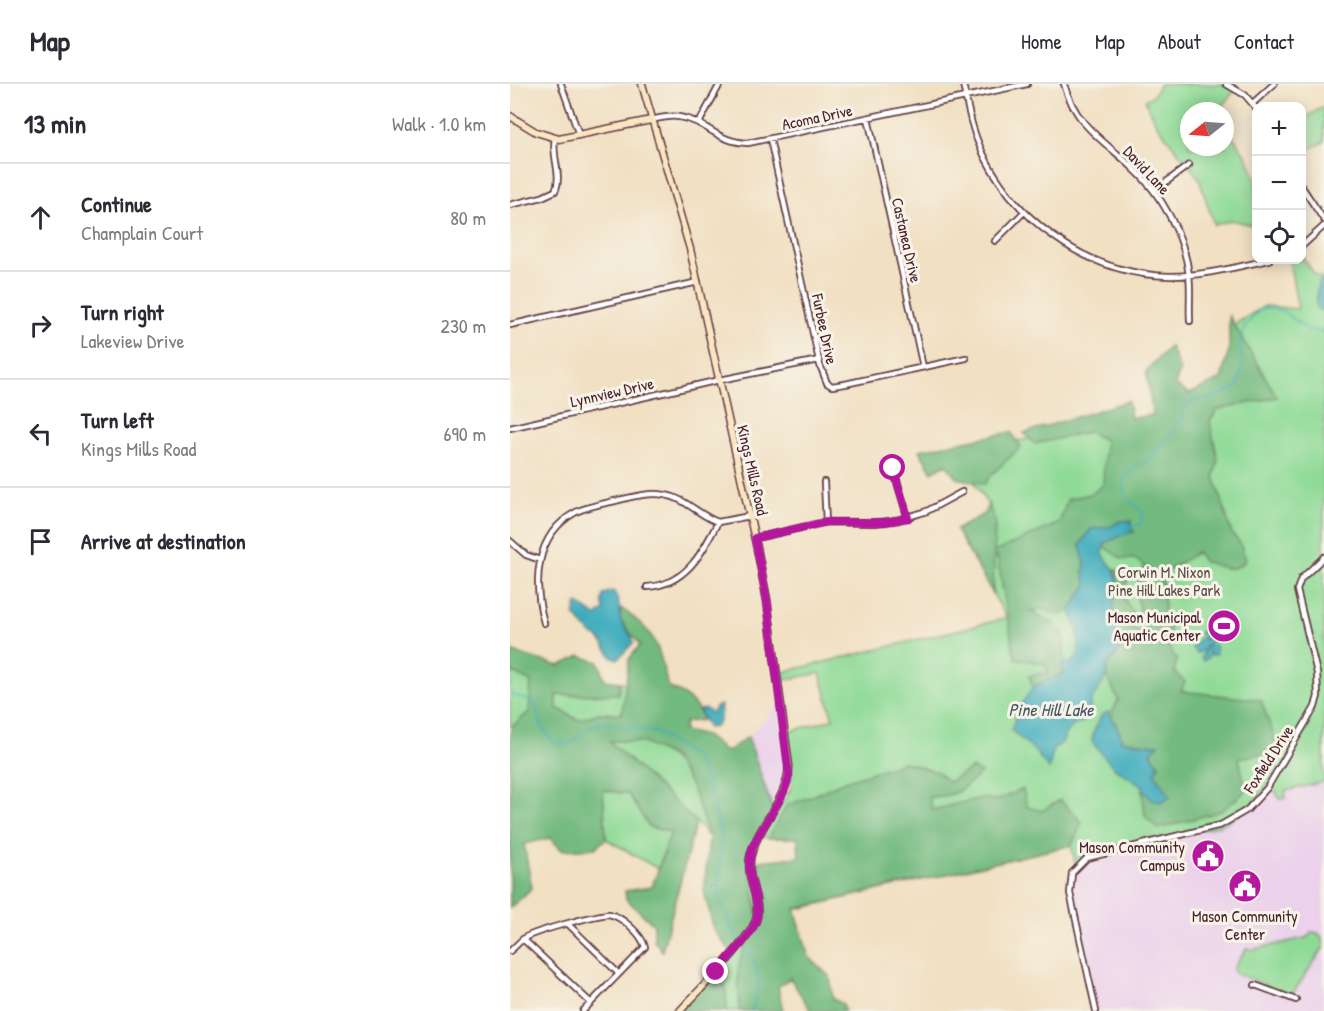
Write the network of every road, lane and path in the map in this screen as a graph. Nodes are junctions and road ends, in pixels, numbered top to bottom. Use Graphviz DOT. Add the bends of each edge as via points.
graph roads {
  1 [pos="561,84"];
  2 [pos="642,84"];
  3 [pos="720,84"];
  4 [pos="963,84"];
  5 [pos="1027,84"];
  6 [pos="1064,84"];
  7 [pos="1226,84"];
  8 [pos="1274,84"];
  9 [pos="965,97"];
  10 [pos="1258,102"];
  11 [pos="1252,103"];
  12 [pos="510,116"];
  13 [pos="868,118"];
  14 [pos="651,120"];
  15 [pos="699,123"];
  16 [pos="579,135"];
  17 [pos="555,138"];
  18 [pos="770,139"];
  19 [pos="1189,165"];
  20 [pos="1154,191"];
  21 [pos="1306,193"];
  22 [pos="510,205"];
  23 [pos="1024,212"];
  24 [pos="1324,220"];
  25 [pos="1324,226"];
  26 [pos="995,241"];
  27 [pos="1306,242"];
  28 [pos="1252,264"];
  29 [pos="1189,275"];
  30 [pos="698,282"];
  31 [pos="1190,321"];
  32 [pos="510,325"];
  33 [pos="966,358"];
  34 [pos="819,360"];
  35 [pos="923,367"];
  36 [pos="719,381"];
  37 [pos="510,428"];
  38 [pos="893,468"];
  39 [pos="824,482"];
  40 [pos="962,492"];
  41 [pos="750,516"];
  42 [pos="908,518"];
  43 [pos="718,522"];
  44 [pos="826,522"];
  45 [pos="755,538"];
  46 [pos="510,541"];
  47 [pos="1324,556"];
  48 [pos="540,560"];
  49 [pos="647,587"];
  50 [pos="544,623"];
  51 [pos="567,924"];
  52 [pos="523,939"];
  53 [pos="510,951"];
  54 [pos="619,974"];
  55 [pos="1255,985"];
  56 [pos="1296,1000"];
  57 [pos="591,1003"];
  58 [pos="583,1011"];
  59 [pos="680,1011"];
  60 [pos="1096,1011"];
  1 -- 16 [label="street"];
  2 -- 14 [label="street, Kings Mills Road"];
  3 -- 15 [label="street"];
  4 -- 9 [label="street"];
  5 -- 9 [label="street, Acoma Drive"];
  6 -- 20 [label="street, David Lane" via="1070,103 1087,128"];
  7 -- 11 [label="street"];
  8 -- 10 [label="street"];
  9 -- 13 [label="street, Acoma Drive"];
  9 -- 23 [label="street" via="986,159"];
  12 -- 17 [label="street"];
  13 -- 18 [label="street, Acoma Drive"];
  13 -- 35 [label="street, Castanea Drive"];
  14 -- 15 [label="street, Acoma Drive" via="679,116"];
  14 -- 16 [label="street"];
  14 -- 30 [label="street, Kings Mills Road"];
  15 -- 18 [label="street, Acoma Drive" via="735,142"];
  16 -- 17 [label="street"];
  17 -- 22 [label="street" via="555,191"];
  18 -- 34 [label="street, Furbee Drive"];
  19 -- 20 [label="street"];
  20 -- 29 [label="street, David Lane" via="1178,235"];
  21 -- 24 [label="street"];
  23 -- 26 [label="street"];
  23 -- 29 [label="street" via="1059,241 1101,261 1149,274"];
  25 -- 27 [label="street"];
  28 -- 29 [label="street"];
  29 -- 31 [label="street, David Lane"];
  30 -- 32 [label="street"];
  30 -- 36 [label="street, Kings Mills Road"];
  33 -- 35 [label="street, Furbee Drive"];
  34 -- 35 [label="street, Furbee Drive" via="825,381 832,386"];
  34 -- 36 [label="street, Lynnview Drive"];
  36 -- 37 [label="street, Lynnview Drive"];
  36 -- 41 [label="street, Kings Mills Road"];
  38 -- 42 [label="street"];
  39 -- 44 [label="street"];
  40 -- 42 [label="street"];
  41 -- 43 [label="street"];
  41 -- 45 [label="street, Kings Mills Road"];
  42 -- 44 [label="street"];
  43 -- 48 [label="street" via="675,497 639,495 572,515 552,533"];
  43 -- 49 [label="street" via="692,566 664,584"];
  44 -- 45 [label="street"];
  45 -- 59 [label="street, Kings Mills Road" via="767,600 789,775 750,859 756,920 750,932"];
  46 -- 48 [label="street" via="526,555"];
  47 -- 60 [label="street, Foxfield Drive" via="1301,579 1297,591 1318,678 1318,696 1267,788 1247,810 1221,825 1095,855 1076,866 1072,873 1070,893"];
  48 -- 50 [label="street" via="537,580"];
  51 -- 52 [label="street"];
  51 -- 54 [label="street"];
  51 -- 54 [label="street" via="609,914 632,929 645,946"];
  52 -- 53 [label="street"];
  52 -- 57 [label="street"];
  54 -- 57 [label="street"];
  55 -- 56 [label="street"];
  57 -- 58 [label="street"];
}
